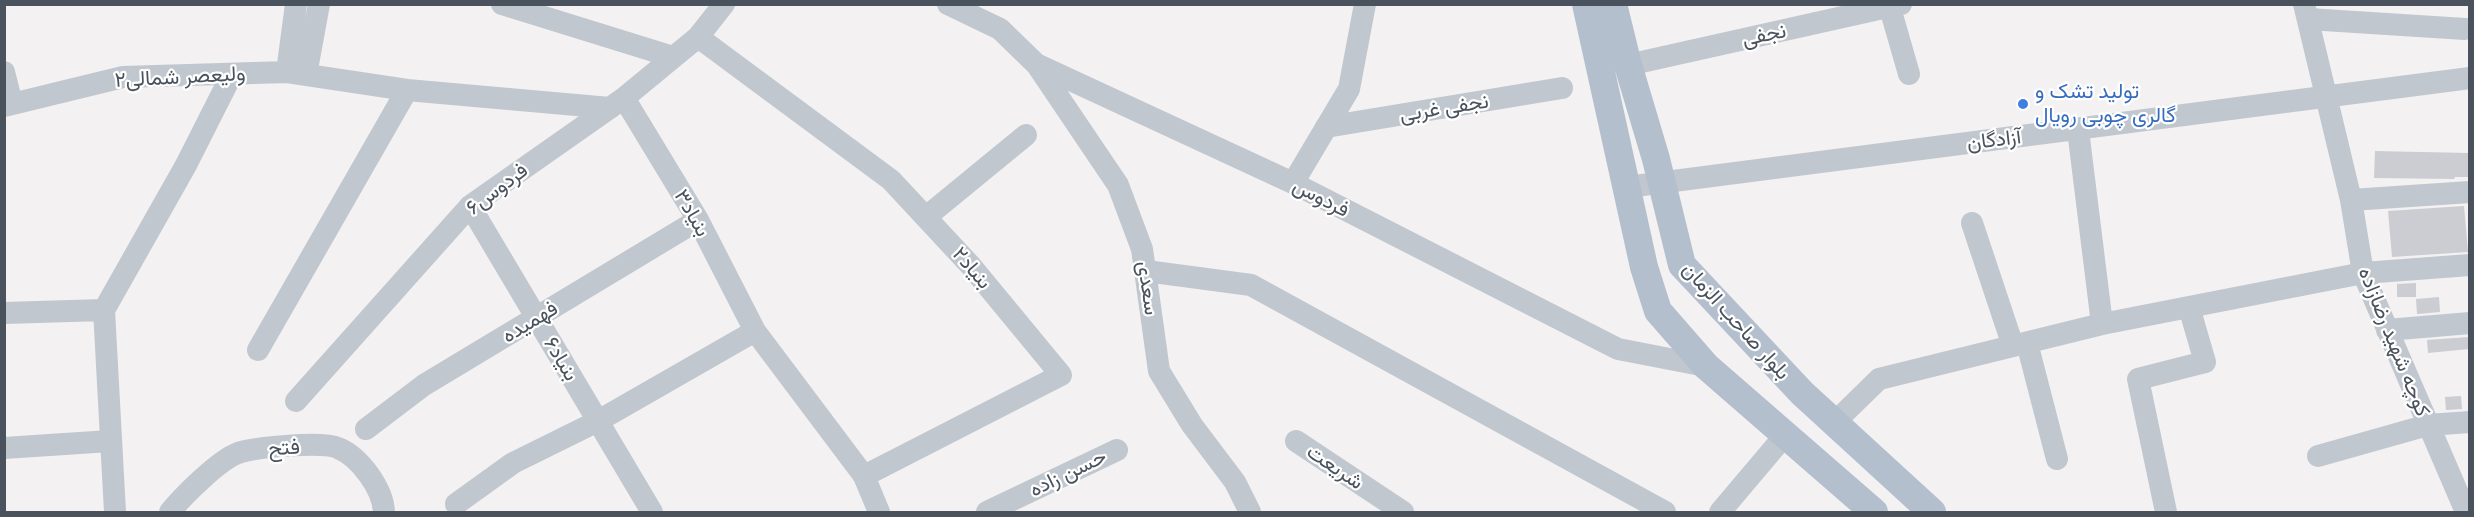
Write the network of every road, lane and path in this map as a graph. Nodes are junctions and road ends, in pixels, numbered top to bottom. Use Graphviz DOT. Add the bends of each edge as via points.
graph roads {
  1 [pos="296,4"];
  2 [pos="319,4"];
  3 [pos="502,4"];
  4 [pos="724,4"];
  5 [pos="948,4"];
  6 [pos="1365,4"];
  7 [pos="1586,4"];
  8 [pos="1613,4"];
  9 [pos="1895,6"];
  10 [pos="2306,12"];
  11 [pos="2465,29"];
  12 [pos="698,37"];
  13 [pos="673,57"];
  14 [pos="1036,64"];
  15 [pos="1628,65"];
  16 [pos="4,72"];
  17 [pos="297,73"];
  18 [pos="232,74"];
  19 [pos="1909,74"];
  20 [pos="2469,78"];
  21 [pos="1562,88"];
  22 [pos="407,90"];
  23 [pos="2326,95"];
  24 [pos="617,103"];
  25 [pos="8,105"];
  26 [pos="1326,127"];
  27 [pos="2078,130"];
  28 [pos="1026,135"];
  29 [pos="1661,181"];
  30 [pos="1293,183"];
  31 [pos="1627,187"];
  32 [pos="2469,192"];
  33 [pos="2351,200"];
  34 [pos="470,206"];
  35 [pos="926,217"];
  36 [pos="698,220"];
  37 [pos="1972,223"];
  38 [pos="2469,265"];
  39 [pos="1146,271"];
  40 [pos="2363,273"];
  41 [pos="2189,307"];
  42 [pos="104,310"];
  43 [pos="4,313"];
  44 [pos="537,318"];
  45 [pos="2469,323"];
  46 [pos="2102,324"];
  47 [pos="2387,330"];
  48 [pos="755,331"];
  49 [pos="2020,345"];
  50 [pos="258,351"];
  51 [pos="1706,366"];
  52 [pos="296,401"];
  53 [pos="598,421"];
  54 [pos="2469,422"];
  55 [pos="1834,423"];
  56 [pos="2428,425"];
  57 [pos="366,429"];
  58 [pos="1786,434"];
  59 [pos="110,441"];
  60 [pos="1296,441"];
  61 [pos="4,448"];
  62 [pos="1117,450"];
  63 [pos="2318,456"];
  64 [pos="2057,459"];
  65 [pos="864,476"];
  66 [pos="2464,490"];
  67 [pos="189,502"];
  68 [pos="456,504"];
  69 [pos="115,513"];
  70 [pos="170,513"];
  71 [pos="384,513"];
  72 [pos="652,513"];
  73 [pos="879,513"];
  74 [pos="987,513"];
  75 [pos="1250,513"];
  76 [pos="1402,513"];
  77 [pos="1665,513"];
  78 [pos="1720,513"];
  79 [pos="1874,513"];
  80 [pos="1932,513"];
  81 [pos="2166,513"];
  82 [pos="2466,513"];
  1 -- 17 [label="street"];
  2 -- 17 [label="street"];
  3 -- 13 [label="street"];
  4 -- 12 [label="street, فردوس۶"];
  5 -- 14 [label="street, فردوس" via="1000,28"];
  6 -- 26 [label="street" via="1349,89"];
  7 -- 31 [label="main road, بلوار صاحب الزمان"];
  8 -- 15 [label="main road, بلوار صاحب الزمان"];
  9 -- 15 [label="street, نجفی"];
  9 -- 19 [label="street"];
  10 -- 11 [label="street"];
  10 -- 23 [label="street, کوچه شهید رضازاده"];
  12 -- 13 [label="street, فردوس۶"];
  12 -- 35 [label="street, بنیاد۲" via="891,180"];
  13 -- 24 [label="street, فردوس۶"];
  14 -- 30 [label="street, فردوس"];
  14 -- 39 [label="street, سعدی" via="1118,185 1142,249"];
  15 -- 29 [label="main road, بلوار صاحب الزمان"];
  16 -- 25 [label="street"];
  17 -- 18 [label="street, ولیعصر شمالی۲"];
  17 -- 22 [label="street, ولیعصر شمالی۲"];
  18 -- 25 [label="street, ولیعصر شمالی۲" via="123,77"];
  18 -- 42 [label="street"];
  20 -- 23 [label="street, آزادگان"];
  21 -- 26 [label="street, نجفی غربی"];
  22 -- 24 [label="street, ولیعصر شمالی۲"];
  22 -- 50 [label="street"];
  23 -- 27 [label="street, آزادگان"];
  23 -- 33 [label="street, کوچه شهید رضازاده"];
  24 -- 34 [label="street, فردوس۶"];
  24 -- 36 [label="street, بنیاد۳"];
  26 -- 30 [label="street"];
  27 -- 29 [label="street, آزادگان"];
  27 -- 46 [label="street"];
  28 -- 35 [label="street"];
  29 -- 31 [label="street, آزادگان"];
  29 -- 55 [label="main road, بلوار صاحب الزمان" via="1682,265"];
  30 -- 51 [label="street, فردوس" via="1618,349"];
  31 -- 51 [label="main road, بلوار صاحب الزمان" via="1658,311"];
  32 -- 33 [label="street"];
  33 -- 40 [label="street, کوچه شهید رضازاده"];
  34 -- 44 [label="street, بنیاد۶"];
  34 -- 52 [label="street, فردوس۶"];
  35 -- 65 [label="street, بنیاد۲" via="1060,375"];
  36 -- 44 [label="street, فهمیده"];
  36 -- 48 [label="street, بنیاد۳"];
  37 -- 49 [label="street"];
  38 -- 40 [label="street"];
  39 -- 75 [label="street, سعدی" via="1159,371 1192,425 1235,482"];
  39 -- 77 [label="street" via="1251,285"];
  40 -- 41 [label="street"];
  40 -- 47 [label="street, کوچه شهید رضازاده"];
  41 -- 46 [label="street"];
  41 -- 81 [label="street" via="2205,362 2138,379"];
  42 -- 43 [label="street"];
  42 -- 59 [label="street"];
  44 -- 53 [label="street, بنیاد۶"];
  44 -- 57 [label="street, فهمیده" via="424,385"];
  45 -- 47 [label="street"];
  46 -- 49 [label="street"];
  47 -- 56 [label="street, کوچه شهید رضازاده"];
  48 -- 53 [label="street"];
  48 -- 65 [label="street, بنیاد۳"];
  49 -- 55 [label="street" via="1879,379"];
  49 -- 64 [label="street"];
  51 -- 58 [label="main road, بلوار صاحب الزمان"];
  53 -- 68 [label="street" via="513,463"];
  53 -- 72 [label="street, بنیاد۶"];
  54 -- 56 [label="street"];
  55 -- 80 [label="main road, بلوار صاحب الزمان"];
  56 -- 63 [label="street"];
  56 -- 66 [label="street, کوچه شهید رضازاده"];
  58 -- 78 [label="street"];
  58 -- 79 [label="main road, بلوار صاحب الزمان"];
  59 -- 61 [label="street"];
  59 -- 69 [label="street"];
  60 -- 76 [label="street, شریعت"];
  62 -- 74 [label="street, حسن زاده"];
  65 -- 73 [label="street, بنیاد۳"];
  66 -- 82 [label="street, کوچه شهید رضازاده"];
  67 -- 70 [label="street, فتح"];
  67 -- 71 [label="street, فتح" via="237,454 286,445 338,447 365,469 384,503"];
}
